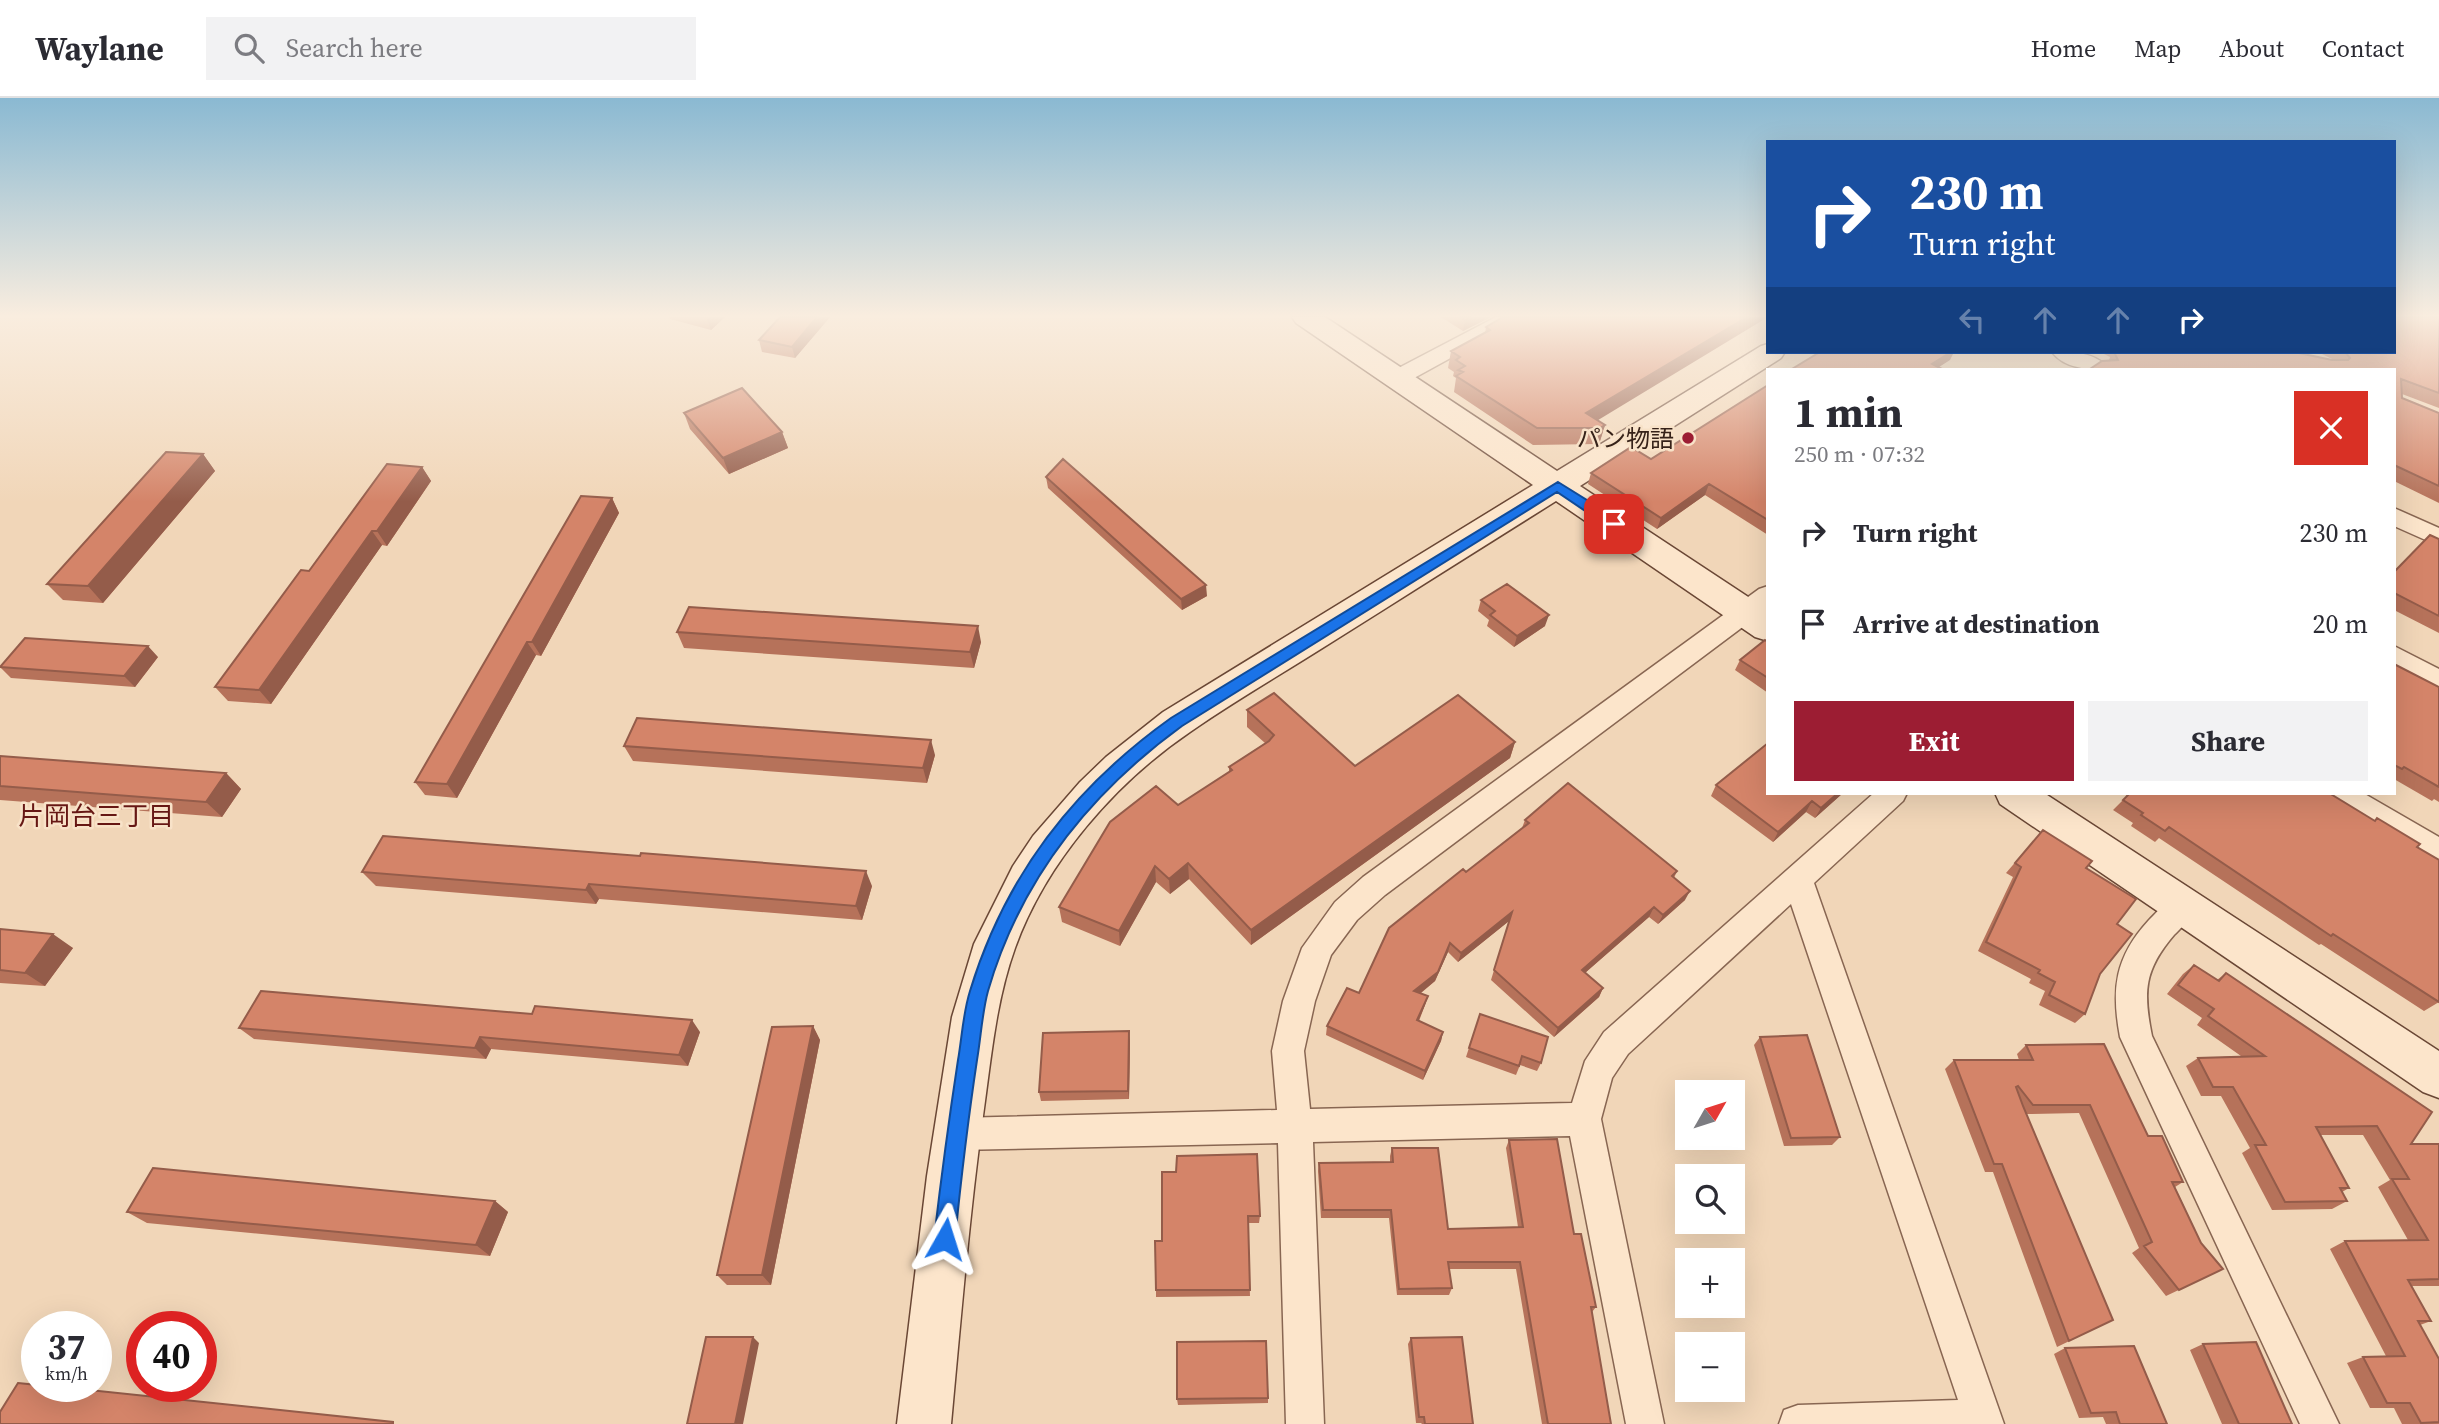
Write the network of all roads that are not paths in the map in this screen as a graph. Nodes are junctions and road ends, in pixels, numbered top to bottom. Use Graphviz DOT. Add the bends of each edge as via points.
graph roads {
  1 [pos="1398,379"];
  2 [pos="1728,379"];
  3 [pos="1558,486"];
  4 [pos="2396,517"];
  5 [pos="2439,538"];
  6 [pos="1760,612"];
  7 [pos="2396,657"];
  8 [pos="2439,681"];
  9 [pos="1891,795"];
  10 [pos="2017,795"];
  11 [pos="2343,795"];
  12 [pos="2439,852"];
  13 [pos="1797,878"];
  14 [pos="2183,906"];
  15 [pos="2439,1077"];
  16 [pos="1584,1119"];
  17 [pos="1295,1126"];
  18 [pos="956,1134"];
  19 [pos="1984,1421"];
  20 [pos="924,1424"];
  21 [pos="1305,1424"];
  22 [pos="1645,1424"];
  23 [pos="1798,1424"];
  24 [pos="2320,1424"];
  1 -- 3 [label="street"];
  2 -- 3 [label="street"];
  3 -- 6 [label="street"];
  3 -- 18 [label="street" via="1176,722 1140,748 1089,797 1043,853 995,943 978,994"];
  4 -- 5 [label="street"];
  6 -- 17 [label="street" via="1385,878 1346,911 1318,947 1299,1001 1288,1051"];
  7 -- 8 [label="street"];
  9 -- 13 [label="street"];
  10 -- 14 [label="street"];
  11 -- 12 [label="street"];
  13 -- 16 [label="street" via="1616,1043 1597,1072"];
  13 -- 19 [label="street"];
  14 -- 15 [label="street"];
  14 -- 24 [label="street" via="2150,939 2132,971 2130,1013 2136,1037"];
  16 -- 17 [label="street"];
  16 -- 22 [label="street"];
  17 -- 18 [label="street"];
  17 -- 21 [label="street"];
  18 -- 20 [label="street"];
  19 -- 23 [label="street"];
}
